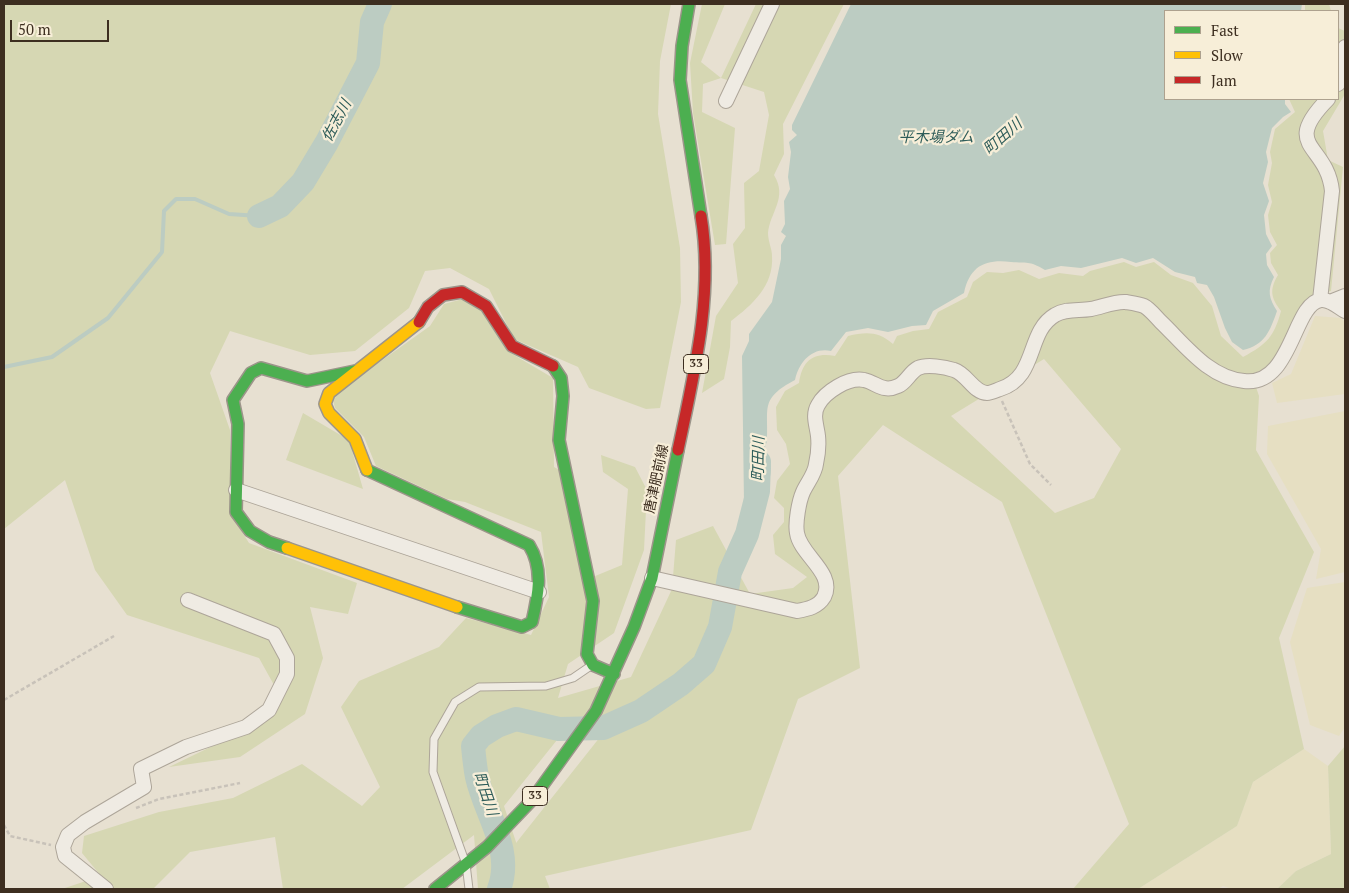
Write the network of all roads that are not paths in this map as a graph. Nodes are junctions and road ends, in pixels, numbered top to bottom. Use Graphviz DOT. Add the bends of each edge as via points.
graph roads {
  1 [pos="689,4"];
  2 [pos="772,4"];
  3 [pos="1345,47"];
  4 [pos="1339,82"];
  5 [pos="1327,100"];
  6 [pos="726,101"];
  7 [pos="1345,296"];
  8 [pos="1325,301"];
  9 [pos="1345,311"];
  10 [pos="355,372"];
  11 [pos="236,490"];
  12 [pos="652,578"];
  13 [pos="539,592"];
  14 [pos="188,600"];
  15 [pos="593,665"];
  16 [pos="614,674"];
  17 [pos="466,864"];
  18 [pos="106,889"];
  19 [pos="435,889"];
  20 [pos="469,889"];
  1 -- 12 [label="street, 唐津肥前線 / 33" via="680,80 705,240 704,291 699,348"];
  2 -- 6 [label="street"];
  3 -- 4 [label="street" via="1343,74"];
  5 -- 8 [label="street" via="1306,127 1306,141 1324,162 1332,190"];
  7 -- 8 [label="street"];
  8 -- 9 [label="street"];
  8 -- 12 [label="street" via="1313,303 1306,312 1278,367 1262,378 1248,382 1230,380 1209,368 1145,307 1123,302 1054,315 1043,327 1023,374 1010,386 987,393 955,370 930,366 918,368 899,386 883,389 864,380 851,381 832,390 818,405 815,416 818,438 816,467 802,495 797,532 801,544 822,572 826,592 820,603 797,611"];
  10 -- 11 [label="street" via="307,381 261,368 251,373 233,400 238,424"];
  10 -- 13 [label="street" via="329,393 325,404 329,413 356,439 367,472 529,545 536,554"];
  10 -- 15 [label="street" via="416,326 428,308 443,295 462,292 486,306 512,346 554,366 561,378 563,396 559,440 594,601 587,654"];
  11 -- 13 [label="street"];
  11 -- 13 [label="street" via="236,512 250,531 269,542 416,594 522,626 532,622"];
  12 -- 16 [label="street, 唐津肥前線 / 33"];
  14 -- 18 [label="street" via="274,634 287,658 287,674 269,710 246,727 186,747 141,769 144,787 68,835 63,847 65,856"];
  15 -- 16 [label="street"];
  15 -- 17 [label="lane" via="573,678 546,686 479,687 455,702 434,739 433,772"];
  16 -- 17 [label="street, 唐津肥前線 / 33" via="596,711 532,800"];
  17 -- 19 [label="street, 唐津肥前線 / 33"];
  17 -- 20 [label="lane"];
}
